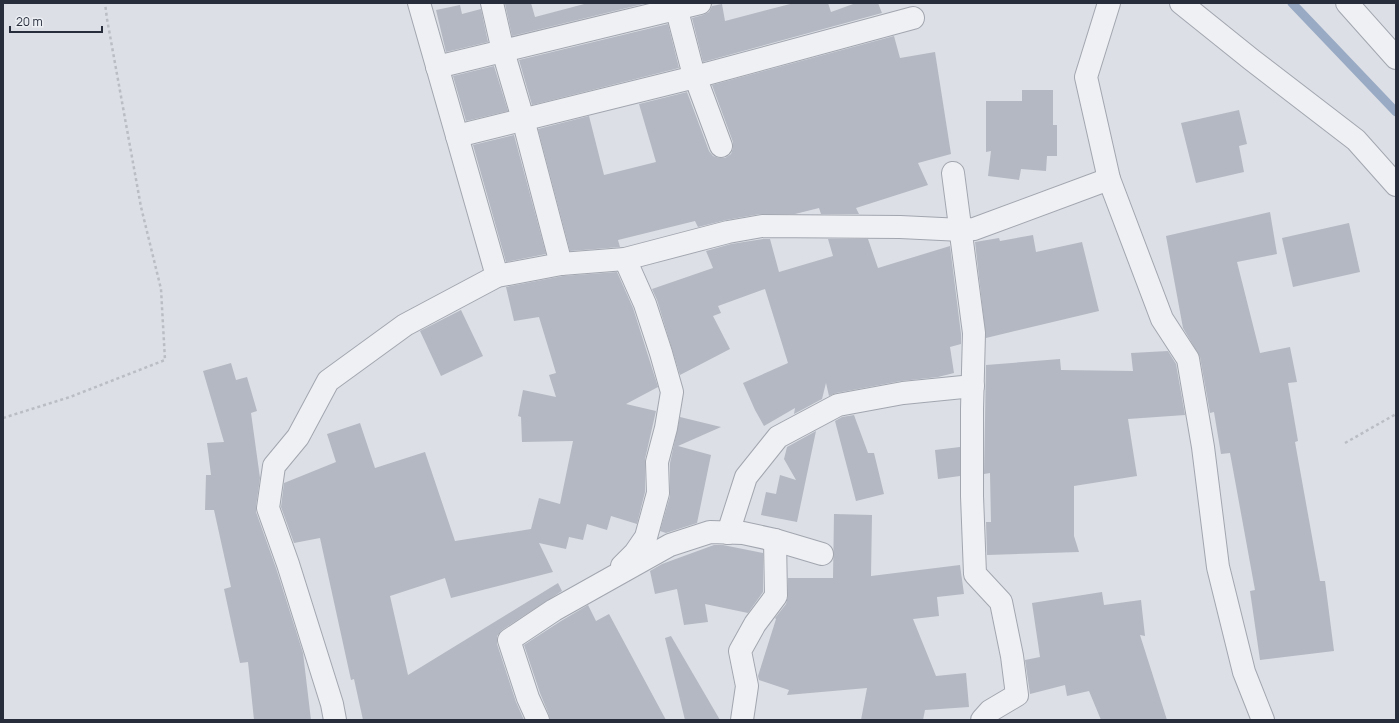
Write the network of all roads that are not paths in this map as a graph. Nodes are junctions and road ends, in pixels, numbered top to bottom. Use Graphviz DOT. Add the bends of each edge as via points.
graph roads {
  1 [pos="419,3"];
  2 [pos="492,3"];
  3 [pos="700,3"];
  4 [pos="1109,3"];
  5 [pos="1180,3"];
  6 [pos="1347,3"];
  7 [pos="676,6"];
  8 [pos="913,18"];
  9 [pos="503,51"];
  10 [pos="1396,58"];
  11 [pos="437,67"];
  12 [pos="695,77"];
  13 [pos="523,119"];
  14 [pos="457,136"];
  15 [pos="721,146"];
  16 [pos="953,173"];
  17 [pos="1109,179"];
  18 [pos="1396,185"];
  19 [pos="962,230"];
  20 [pos="625,259"];
  21 [pos="561,264"];
  22 [pos="497,276"];
  23 [pos="972,386"];
  24 [pos="728,533"];
  25 [pos="776,540"];
  26 [pos="822,554"];
  27 [pos="606,581"];
  28 [pos="335,720"];
  29 [pos="538,720"];
  30 [pos="742,720"];
  31 [pos="982,720"];
  32 [pos="1263,720"];
  1 -- 11 [label="street"];
  2 -- 9 [label="street"];
  3 -- 7 [label="street"];
  4 -- 17 [label="street" via="1086,77"];
  5 -- 18 [label="street" via="1356,140"];
  6 -- 10 [label="street"];
  7 -- 9 [label="street"];
  7 -- 12 [label="street"];
  8 -- 12 [label="street"];
  9 -- 11 [label="street"];
  9 -- 13 [label="street"];
  11 -- 14 [label="street"];
  12 -- 13 [label="street"];
  12 -- 15 [label="street"];
  13 -- 14 [label="street"];
  13 -- 21 [label="street"];
  14 -- 22 [label="street"];
  16 -- 19 [label="street"];
  17 -- 19 [label="street" via="974,229"];
  17 -- 32 [label="street" via="1162,319 1188,359 1203,447 1218,567 1244,672"];
  19 -- 20 [label="street" via="762,226 728,232"];
  19 -- 23 [label="street" via="974,333"];
  20 -- 21 [label="street"];
  20 -- 27 [label="street" via="645,304 672,392 657,462 658,493 646,537 634,554"];
  21 -- 22 [label="street"];
  22 -- 28 [label="street" via="406,325 328,381 298,438 274,466 268,508"];
  23 -- 24 [label="street" via="903,393 838,405 778,437 746,477"];
  23 -- 31 [label="street" via="975,574 1001,602 1017,695 990,711"];
  24 -- 25 [label="street" via="743,533"];
  24 -- 27 [label="street" via="710,532 670,545"];
  25 -- 26 [label="street"];
  25 -- 30 [label="street" via="776,596 755,624 740,651 747,686"];
  27 -- 29 [label="street" via="554,610 510,640 528,698"];
}
